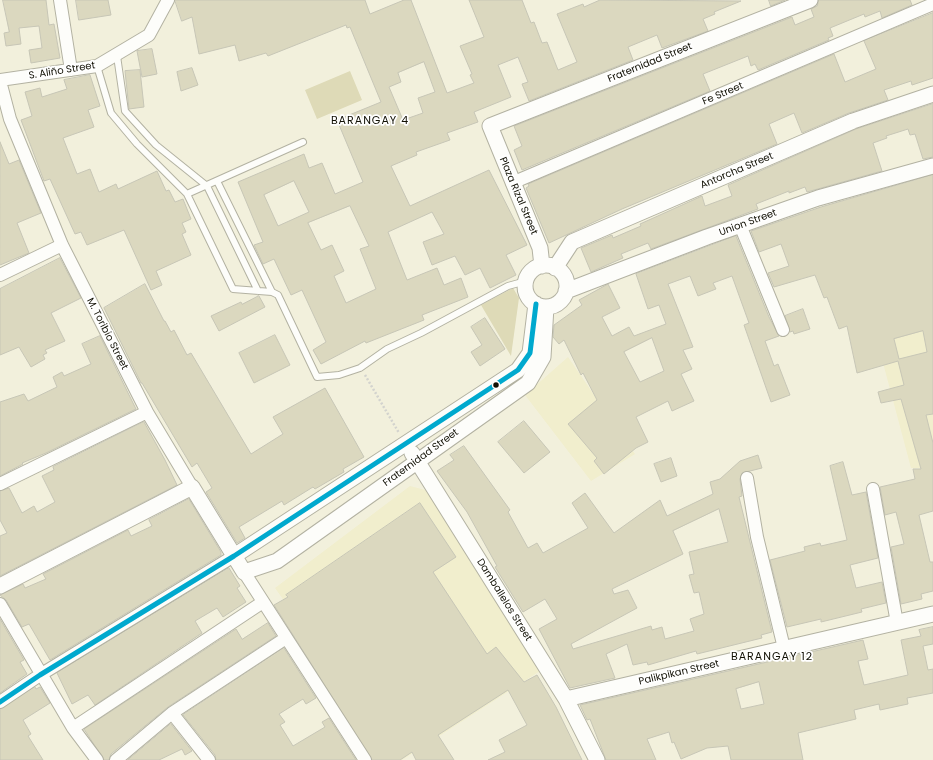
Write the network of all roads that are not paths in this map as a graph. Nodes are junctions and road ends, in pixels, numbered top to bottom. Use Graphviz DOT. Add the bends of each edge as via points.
graph roads {
  1 [pos="60,0"];
  2 [pos="168,0"];
  3 [pos="810,0"];
  4 [pos="933,4"];
  5 [pos="117,56"];
  6 [pos="97,66"];
  7 [pos="71,70"];
  8 [pos="0,81"];
  9 [pos="933,94"];
  10 [pos="490,126"];
  11 [pos="303,142"];
  12 [pos="933,166"];
  13 [pos="217,181"];
  14 [pos="512,184"];
  15 [pos="207,186"];
  16 [pos="187,194"];
  17 [pos="740,225"];
  18 [pos="62,245"];
  19 [pos="549,267"];
  20 [pos="0,275"];
  21 [pos="526,281"];
  22 [pos="258,291"];
  23 [pos="566,291"];
  24 [pos="272,292"];
  25 [pos="541,305"];
  26 [pos="783,330"];
  27 [pos="147,412"];
  28 [pos="405,444"];
  29 [pos="417,461"];
  30 [pos="747,478"];
  31 [pos="0,484"];
  32 [pos="192,487"];
  33 [pos="873,489"];
  34 [pos="234,556"];
  35 [pos="244,572"];
  36 [pos="0,586"];
  37 [pos="263,602"];
  38 [pos="0,604"];
  39 [pos="933,614"];
  40 [pos="897,623"];
  41 [pos="286,638"];
  42 [pos="784,648"];
  43 [pos="40,675"];
  44 [pos="566,698"];
  45 [pos="0,702"];
  46 [pos="172,712"];
  47 [pos="72,728"];
  48 [pos="97,760"];
  49 [pos="116,760"];
  50 [pos="209,760"];
  51 [pos="365,760"];
  52 [pos="597,760"];
  1 -- 7 [label="street"];
  2 -- 5 [label="street, S. Aliño Street" via="149,35"];
  3 -- 10 [label="street, Fraternidad Street"];
  4 -- 14 [label="street, Fe Street"];
  5 -- 6 [label="street, S. Aliño Street"];
  5 -- 15 [label="lane" via="125,111 156,145"];
  6 -- 7 [label="street, S. Aliño Street"];
  6 -- 16 [label="lane" via="110,114"];
  7 -- 8 [label="street, S. Aliño Street"];
  8 -- 18 [label="street, M. Toribio Street" via="10,119"];
  9 -- 19 [label="street, Antorcha Street" via="853,122 572,242"];
  10 -- 14 [label="street, Plaza Rizal Street"];
  11 -- 13 [label="lane"];
  12 -- 17 [label="street, Union Street" via="818,198"];
  13 -- 15 [label="lane"];
  13 -- 24 [label="lane"];
  14 -- 19 [label="street, Plaza Rizal Street"];
  15 -- 16 [label="lane"];
  15 -- 22 [label="lane"];
  16 -- 22 [label="lane" via="233,289"];
  17 -- 23 [label="street, Union Street"];
  17 -- 26 [label="street"];
  18 -- 20 [label="street"];
  18 -- 27 [label="street, M. Toribio Street"];
  19 -- 21 [label="street" via="532,271"];
  19 -- 23 [label="street" via="565,278"];
  21 -- 24 [label="lane" via="508,286 421,334 387,349 360,368 339,376 317,377 278,295"];
  21 -- 25 [label="street" via="528,296"];
  22 -- 24 [label="lane"];
  23 -- 25 [label="street" via="559,302"];
  25 -- 28 [label="street, Fraternidad Street" via="530,353 518,370"];
  25 -- 29 [label="street, Fraternidad Street" via="543,357 528,383"];
  27 -- 31 [label="street"];
  27 -- 32 [label="street, M. Toribio Street"];
  28 -- 29 [label="street, Damballelos Street"];
  28 -- 34 [label="street, Fraternidad Street"];
  29 -- 35 [label="street, Fraternidad Street" via="277,561"];
  29 -- 44 [label="street, Damballelos Street"];
  30 -- 42 [label="street" via="757,537"];
  32 -- 34 [label="street, M. Toribio Street"];
  32 -- 36 [label="street"];
  33 -- 40 [label="street"];
  34 -- 35 [label="street, M. Toribio Street"];
  34 -- 43 [label="street"];
  35 -- 37 [label="street"];
  37 -- 41 [label="street"];
  37 -- 47 [label="street"];
  38 -- 43 [label="street"];
  39 -- 40 [label="street, Palikpikan Street"];
  40 -- 42 [label="street, Palikpikan Street"];
  41 -- 46 [label="street"];
  41 -- 51 [label="street"];
  42 -- 44 [label="street, Palikpikan Street"];
  43 -- 45 [label="street"];
  43 -- 47 [label="street"];
  44 -- 52 [label="street, Damballelos Street"];
  46 -- 49 [label="street"];
  46 -- 50 [label="street"];
  47 -- 48 [label="street"];
}
